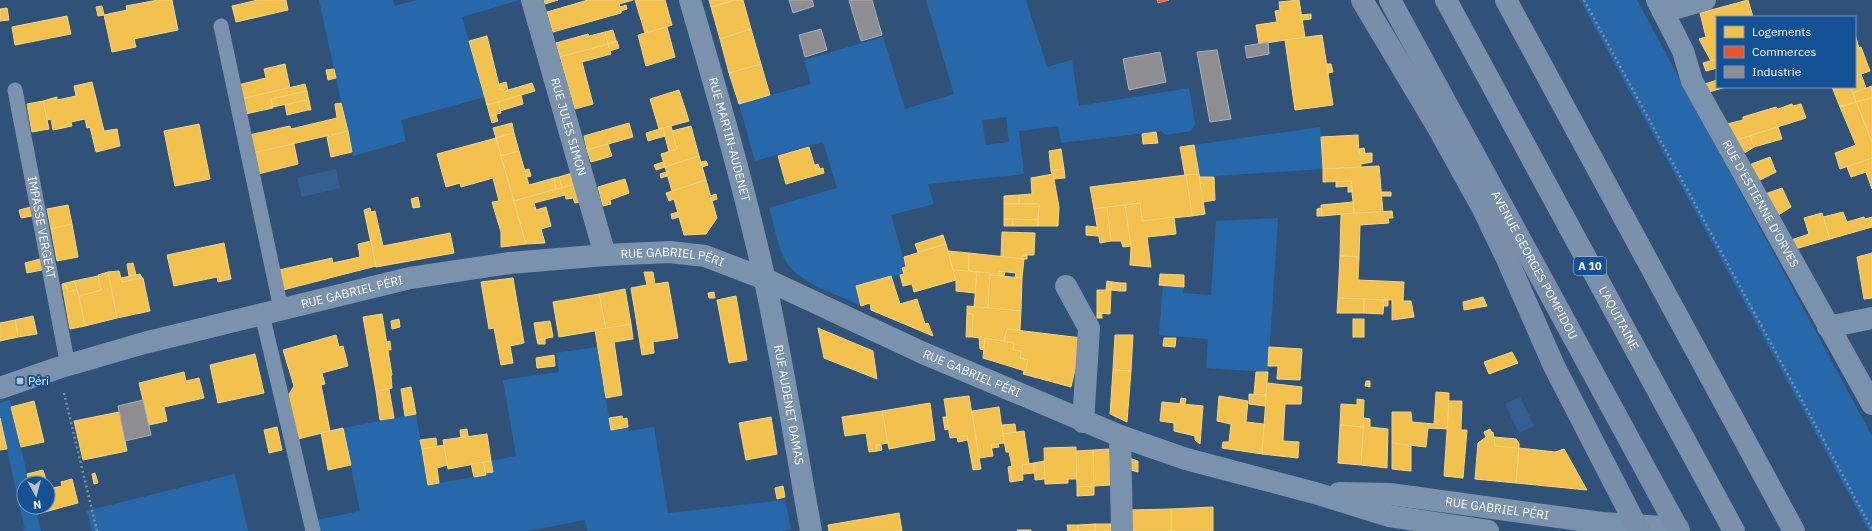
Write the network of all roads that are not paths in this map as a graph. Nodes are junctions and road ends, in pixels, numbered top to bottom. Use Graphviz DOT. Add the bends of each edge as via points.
graph roads {
  1 [pos="532,0"];
  2 [pos="690,0"];
  3 [pos="1362,0"];
  4 [pos="1390,0"];
  5 [pos="1446,0"];
  6 [pos="1506,0"];
  7 [pos="1705,0"];
  8 [pos="1660,6"];
  9 [pos="221,26"];
  10 [pos="15,90"];
  11 [pos="605,255"];
  12 [pos="765,279"];
  13 [pos="1066,286"];
  14 [pos="272,311"];
  15 [pos="1872,318"];
  16 [pos="1828,327"];
  17 [pos="63,367"];
  18 [pos="0,388"];
  19 [pos="1872,404"];
  20 [pos="1083,422"];
  21 [pos="1120,436"];
  22 [pos="1315,493"];
  23 [pos="1489,508"];
  24 [pos="1638,529"];
  25 [pos="1678,530"];
  26 [pos="313,531"];
  27 [pos="811,531"];
  28 [pos="1122,531"];
  29 [pos="1489,531"];
  30 [pos="1734,531"];
  31 [pos="1794,531"];
  1 -- 11 [label="street, RUE JULES SIMON"];
  2 -- 12 [label="street, RUE MARTIN-AUDENET" via="716,88"];
  3 -- 24 [label="main road, AVENUE GEORGES POMPIDOU" via="1483,209 1554,366"];
  4 -- 25 [label="main road, AVENUE GEORGES POMPIDOU"];
  5 -- 30 [label="highway, L'AQUITAINE / A 10"];
  6 -- 31 [label="highway"];
  7 -- 8 [label="street"];
  8 -- 16 [label="street, RUE D'ESTIENNE D'ORVES" via="1683,50 1692,81"];
  9 -- 14 [label="lane"];
  10 -- 17 [label="lane, IMPASSE VERGEAT"];
  11 -- 12 [label="street, RUE GABRIEL PÉRI" via="670,252 705,256"];
  11 -- 14 [label="street, RUE GABRIEL PÉRI" via="510,263 410,278"];
  12 -- 20 [label="street, RUE GABRIEL PÉRI" via="923,353"];
  12 -- 27 [label="street, RUE AUDENET DAMAS"];
  13 -- 20 [label="street" via="1090,328"];
  14 -- 17 [label="street, RUE GABRIEL PÉRI" via="144,343"];
  14 -- 26 [label="lane"];
  15 -- 16 [label="street"];
  16 -- 19 [label="street, RUE D'ESTIENNE D'ORVES"];
  17 -- 18 [label="street, RUE GABRIEL PÉRI"];
  20 -- 21 [label="street, RUE GABRIEL PÉRI"];
  21 -- 22 [label="street, RUE GABRIEL PÉRI" via="1186,458"];
  21 -- 28 [label="street"];
  22 -- 23 [label="street, RUE GABRIEL PÉRI" via="1390,494"];
  22 -- 29 [label="street, RUE GABRIEL PÉRI" via="1389,516"];
  23 -- 24 [label="street, RUE GABRIEL PÉRI"];
  23 -- 29 [label="street"];
  24 -- 25 [label="street, RUE GABRIEL PÉRI"];
}
